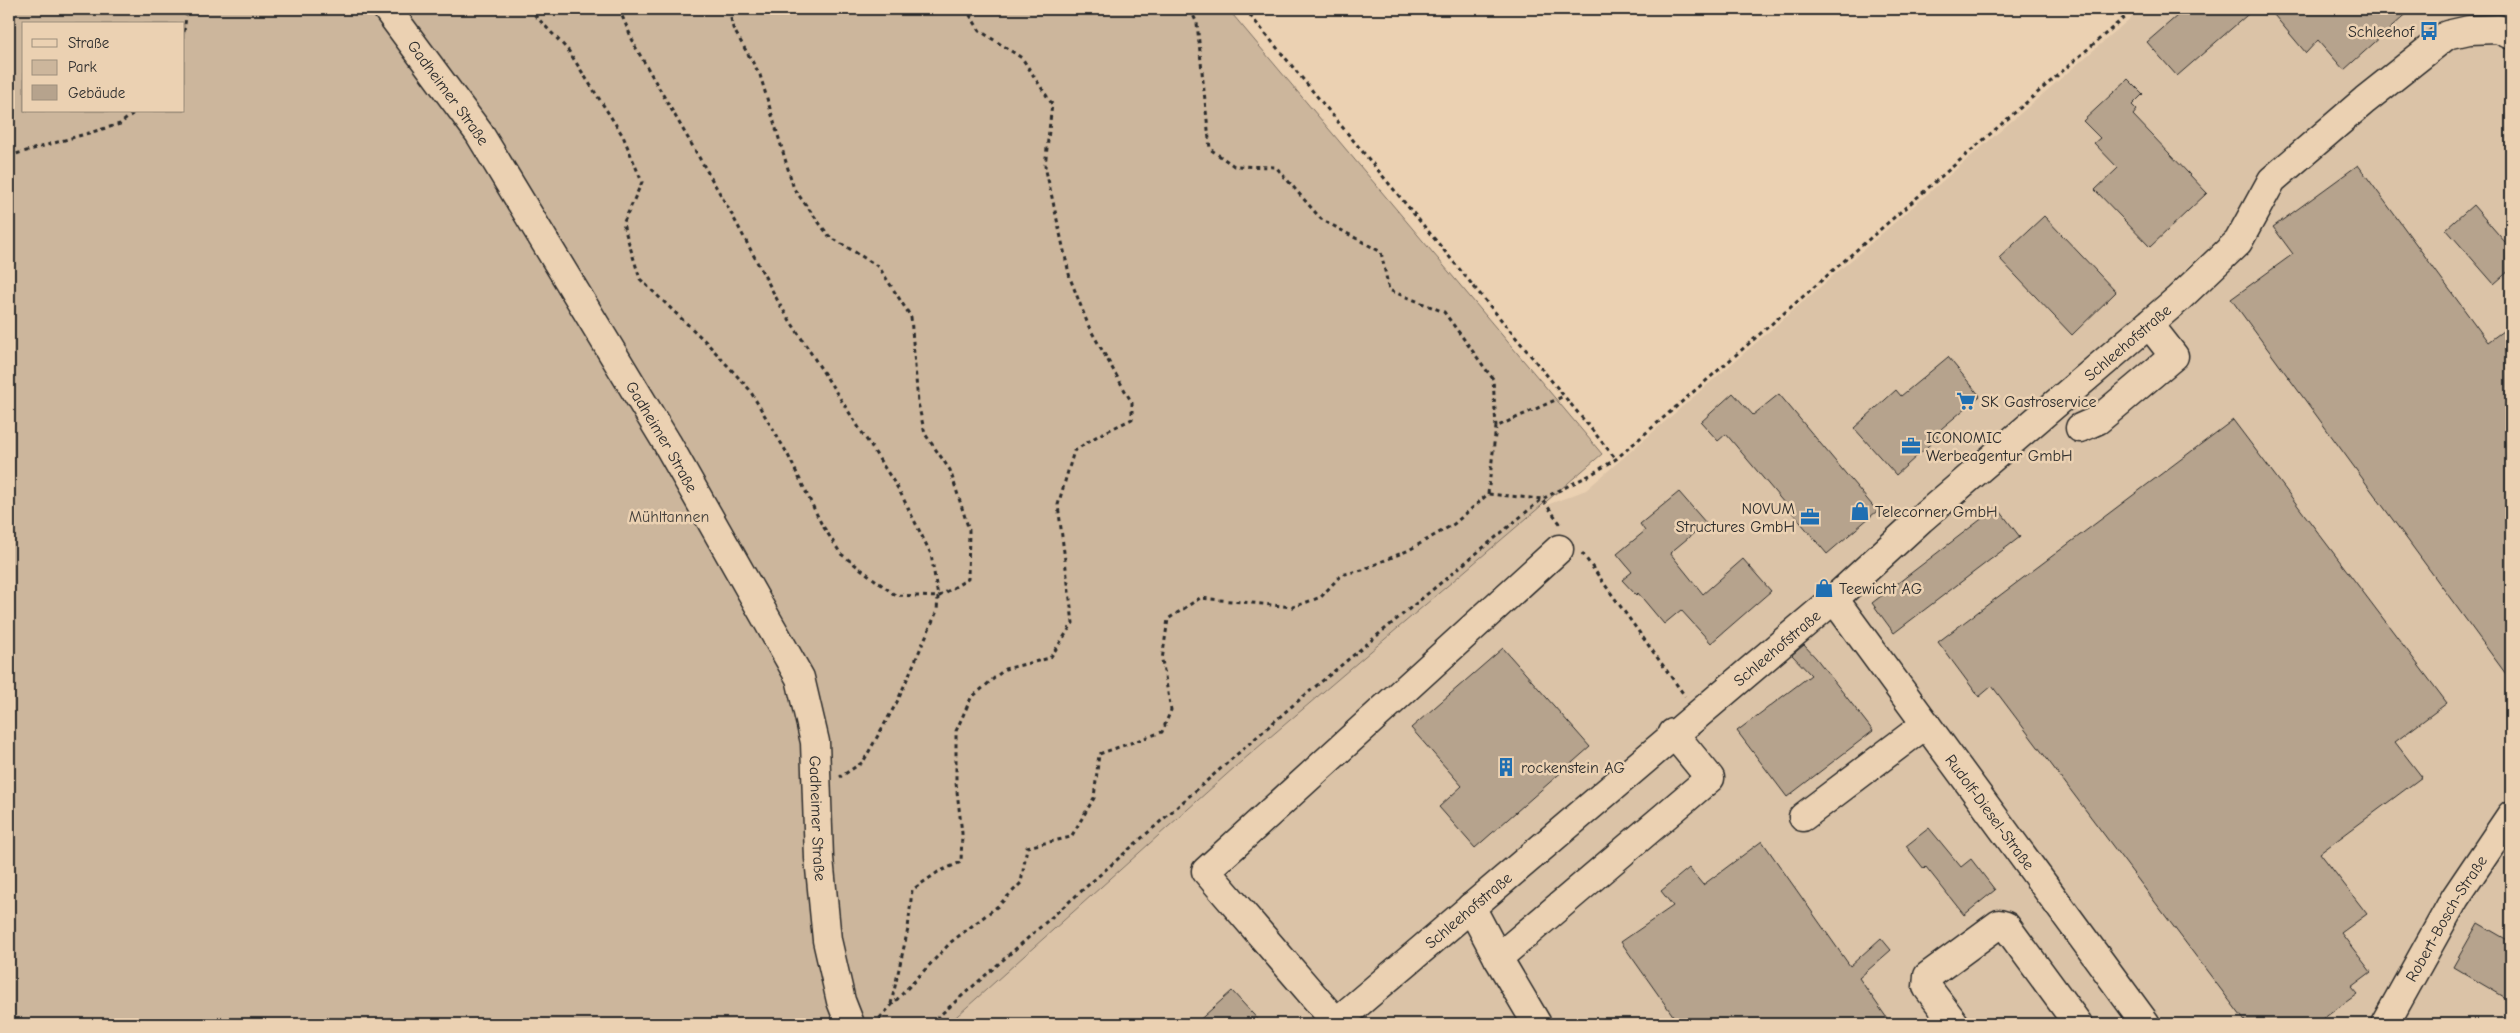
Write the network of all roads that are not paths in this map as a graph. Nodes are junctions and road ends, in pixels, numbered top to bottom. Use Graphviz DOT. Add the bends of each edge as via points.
graph roads {
  1 [pos="387,9"];
  2 [pos="2505,24"];
  3 [pos="2149,324"];
  4 [pos="2080,428"];
  5 [pos="1567,542"];
  6 [pos="1834,598"];
  7 [pos="1926,724"];
  8 [pos="1673,733"];
  9 [pos="2511,815"];
  10 [pos="1803,817"];
  11 [pos="1471,907"];
  12 [pos="1498,958"];
  13 [pos="1533,1018"];
  14 [pos="1335,1023"];
  15 [pos="850,1024"];
  16 [pos="1955,1024"];
  17 [pos="2078,1024"];
  18 [pos="2146,1024"];
  19 [pos="2385,1024"];
  1 -- 15 [label="street, Gadheimer Straße" via="479,132 667,443 800,678 815,742 827,940 841,1001"];
  2 -- 3 [label="street, Schleehofstraße" via="2447,35 2419,55 2272,180 2238,242"];
  3 -- 4 [label="street" via="2174,356 2098,420"];
  3 -- 6 [label="street, Schleehofstraße" via="1921,519"];
  5 -- 14 [label="street" via="1206,872"];
  6 -- 7 [label="street, Rudolf-Diesel-Straße"];
  6 -- 8 [label="street, Schleehofstraße"];
  7 -- 10 [label="street"];
  7 -- 18 [label="street, Rudolf-Diesel-Straße"];
  8 -- 11 [label="street, Schleehofstraße"];
  8 -- 12 [label="street" via="1710,778"];
  9 -- 19 [label="street, Robert-Bosch-Straße" via="2455,898"];
  11 -- 12 [label="street"];
  11 -- 14 [label="street, Schleehofstraße"];
  12 -- 13 [label="street"];
  16 -- 17 [label="street" via="1927,987 1928,976 1999,924 2006,926"];
}
